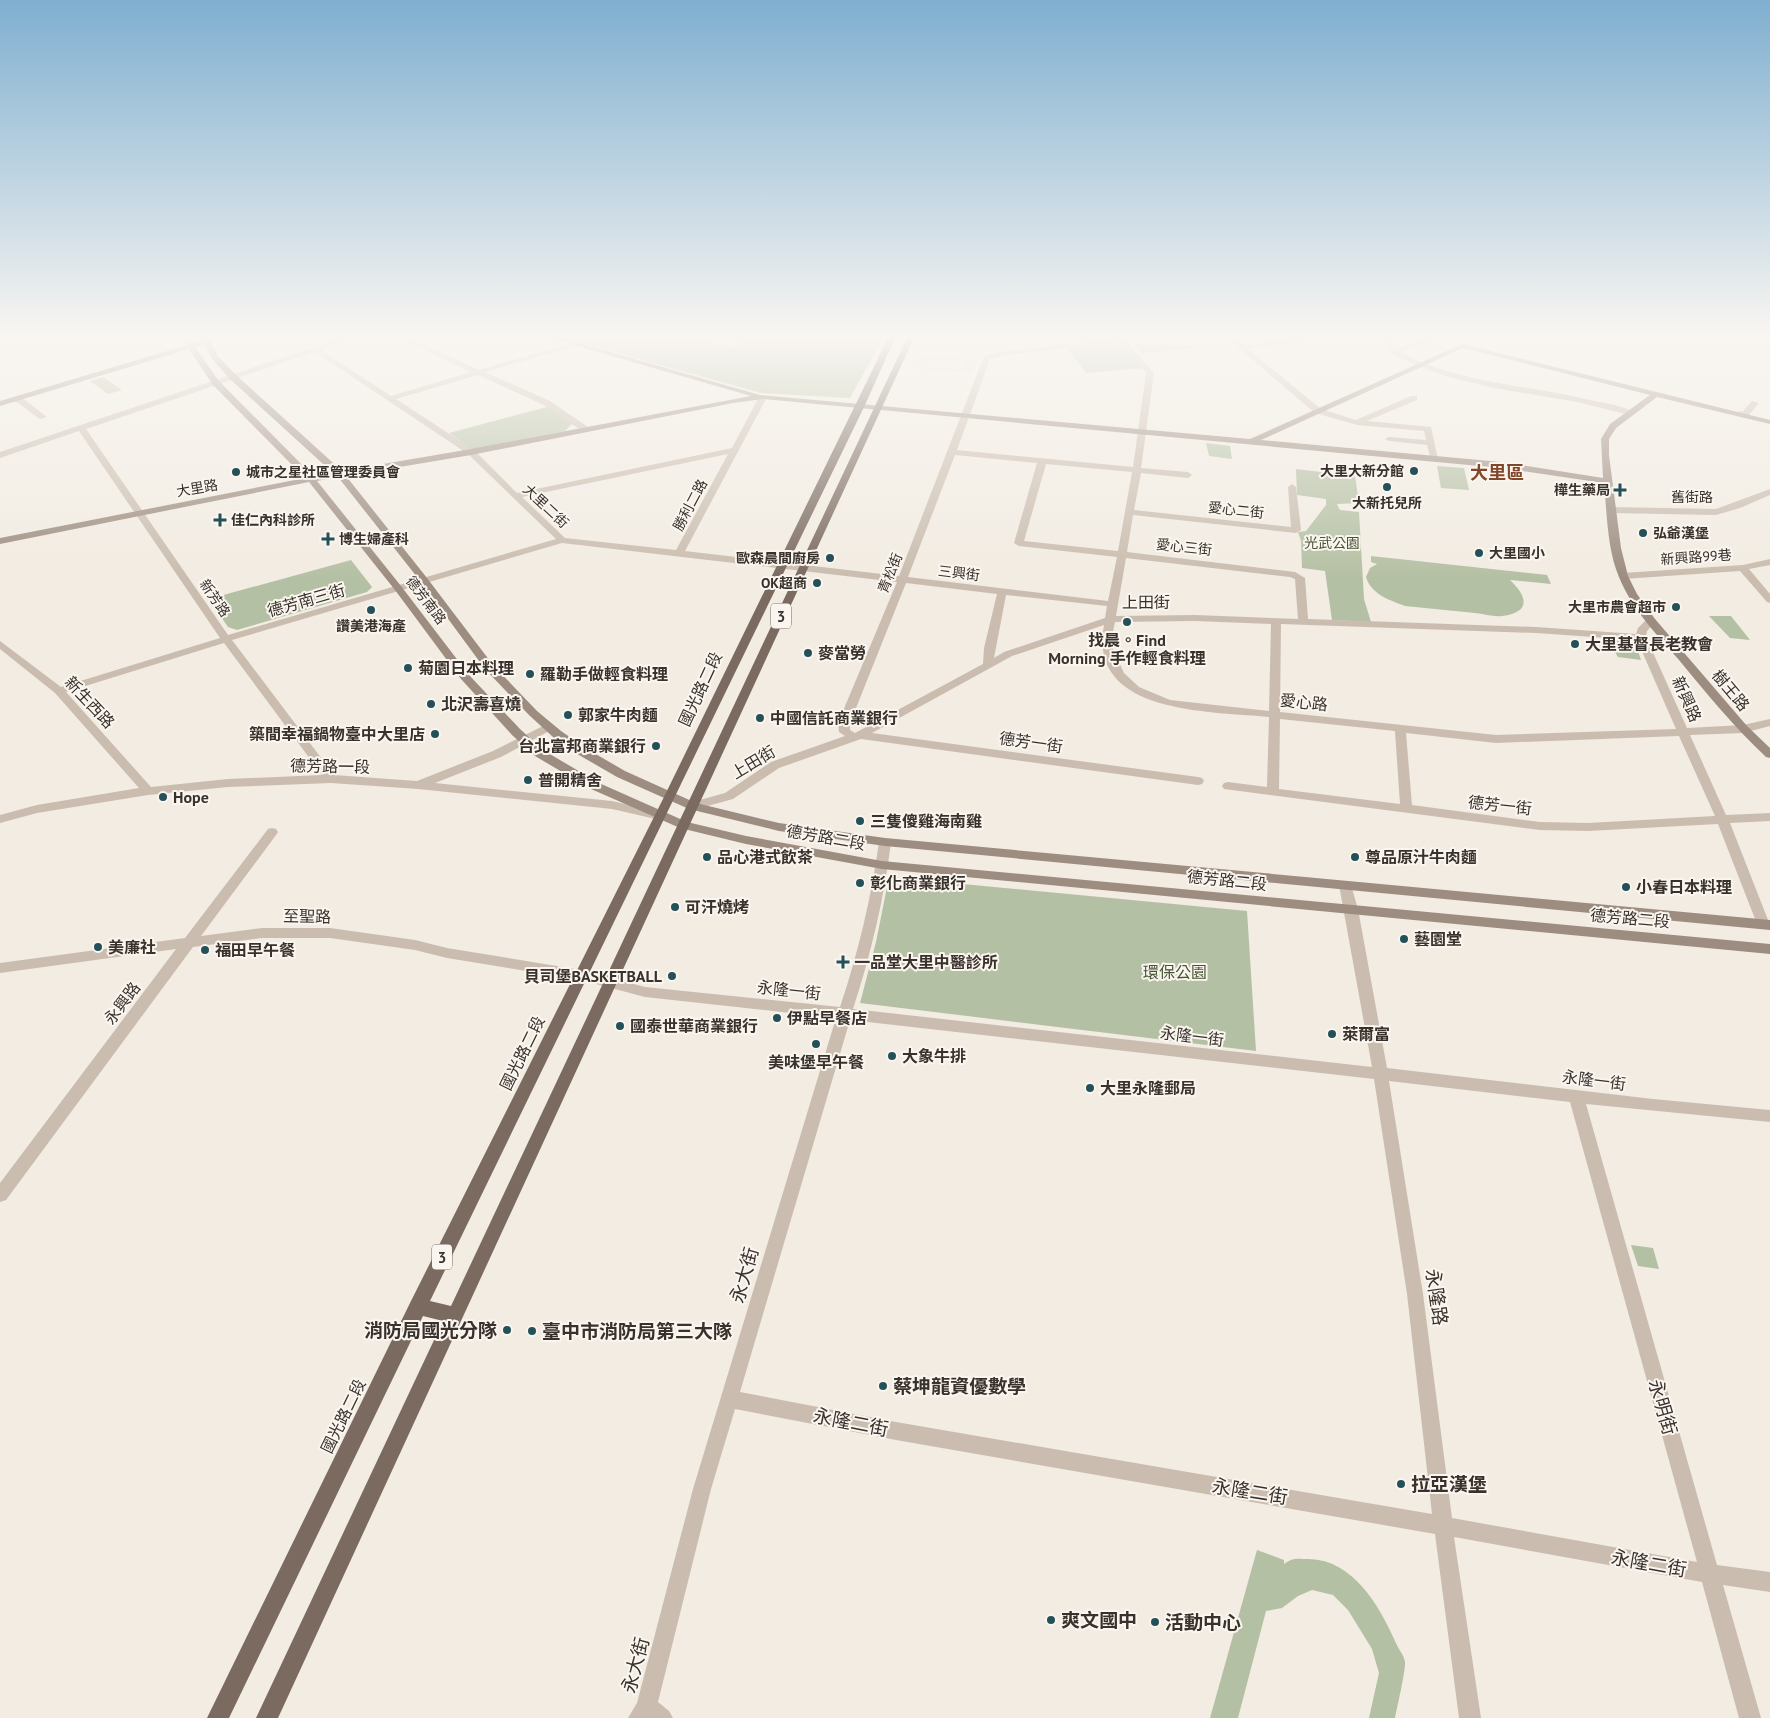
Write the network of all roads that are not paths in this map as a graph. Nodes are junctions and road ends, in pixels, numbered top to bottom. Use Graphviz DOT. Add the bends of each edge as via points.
graph roads {
  1 [pos="111,418"];
  2 [pos="251,418"];
  3 [pos="278,418"];
  4 [pos="422,418"];
  5 [pos="569,418"];
  6 [pos="645,418"];
  7 [pos="751,418"];
  8 [pos="854,418"];
  9 [pos="873,418"];
  10 [pos="965,418"];
  11 [pos="1001,418"];
  12 [pos="1143,418"];
  13 [pos="1302,418"];
  14 [pos="1341,418"];
  15 [pos="1368,418"];
  16 [pos="1623,418"];
  17 [pos="1756,418"];
  18 [pos="1770,422"];
  19 [pos="1357,423"];
  20 [pos="1387,425"];
  21 [pos="82,428"];
  22 [pos="585,429"];
  23 [pos="1141,431"];
  24 [pos="1389,439"];
  25 [pos="1251,442"];
  26 [pos="1431,443"];
  27 [pos="734,450"];
  28 [pos="471,452"];
  29 [pos="952,452"];
  30 [pos="0,455"];
  31 [pos="1391,455"];
  32 [pos="1434,459"];
  33 [pos="1042,461"];
  34 [pos="1137,470"];
  35 [pos="340,474"];
  36 [pos="1188,475"];
  37 [pos="313,480"];
  38 [pos="1608,482"];
  39 [pos="1292,487"];
  40 [pos="1770,492"];
  41 [pos="515,496"];
  42 [pos="1610,510"];
  43 [pos="140,512"];
  44 [pos="1130,512"];
  45 [pos="562,540"];
  46 [pos="0,541"];
  47 [pos="679,554"];
  48 [pos="1122,554"];
  49 [pos="1770,562"];
  50 [pos="782,565"];
  51 [pos="803,568"];
  52 [pos="1743,568"];
  53 [pos="1623,576"];
  54 [pos="424,580"];
  55 [pos="902,580"];
  56 [pos="398,588"];
  57 [pos="1002,592"];
  58 [pos="1770,600"];
  59 [pos="1112,604"];
  60 [pos="1111,619"];
  61 [pos="1275,621"];
  62 [pos="1651,622"];
  63 [pos="1303,623"];
  64 [pos="1641,637"];
  65 [pos="226,638"];
  66 [pos="0,644"];
  67 [pos="988,664"];
  68 [pos="59,691"];
  69 [pos="1275,720"];
  70 [pos="1770,722"];
  71 [pos="549,727"];
  72 [pos="1400,729"];
  73 [pos="1744,729"];
  74 [pos="1684,732"];
  75 [pos="857,736"];
  76 [pos="523,740"];
  77 [pos="1770,754"];
  78 [pos="331,780"];
  79 [pos="1198,781"];
  80 [pos="418,785"];
  81 [pos="1228,786"];
  82 [pos="148,791"];
  83 [pos="1273,792"];
  84 [pos="670,797"];
  85 [pos="693,806"];
  86 [pos="1406,808"];
  87 [pos="660,816"];
  88 [pos="1770,817"];
  89 [pos="0,819"];
  90 [pos="1722,819"];
  91 [pos="684,825"];
  92 [pos="272,832"];
  93 [pos="886,842"];
  94 [pos="882,865"];
  95 [pos="1345,885"];
  96 [pos="1351,909"];
  97 [pos="1767,925"];
  98 [pos="190,943"];
  99 [pos="1770,948"];
  100 [pos="0,968"];
  101 [pos="581,975"];
  102 [pos="611,982"];
  103 [pos="843,1013"];
  104 [pos="1381,1075"];
  105 [pos="1576,1095"];
  106 [pos="1770,1116"];
  107 [pos="0,1196"];
  108 [pos="418,1307"];
  109 [pos="455,1315"];
  110 [pos="730,1399"];
  111 [pos="1444,1526"];
  112 [pos="1711,1574"];
  113 [pos="1770,1582"];
  114 [pos="649,1714"];
  115 [pos="218,1718"];
  116 [pos="267,1718"];
  117 [pos="1470,1718"];
  118 [pos="1750,1718"];
  1 -- 21 [label="street"];
  2 -- 37 [label="street, 德芳南路"];
  3 -- 35 [label="street, 德芳南路"];
  4 -- 28 [label="street, 大里二街"];
  5 -- 22 [label="street"];
  6 -- 22 [label="street, 大里路"];
  7 -- 27 [label="street, 勝利二路"];
  8 -- 50 [label="main road, 國光路二段 / 3"];
  9 -- 51 [label="main road, 3"];
  10 -- 29 [label="street, 青松街"];
  11 -- 23 [label="street, 大里路"];
  12 -- 23 [label="street, 愛心路"];
  13 -- 25 [label="street"];
  14 -- 19 [label="street"];
  15 -- 19 [label="street"];
  16 -- 38 [label="street" via="1610,428 1606,436 1604,452"];
  17 -- 18 [label="street"];
  19 -- 20 [label="street"];
  20 -- 24 [label="street"];
  20 -- 26 [label="street" via="1428,429"];
  21 -- 30 [label="street"];
  21 -- 43 [label="street, 新芳路"];
  22 -- 28 [label="street, 大里路"];
  23 -- 25 [label="street, 大里路"];
  23 -- 34 [label="street, 愛心路"];
  24 -- 26 [label="street"];
  24 -- 31 [label="street"];
  25 -- 31 [label="street, 大里路"];
  26 -- 32 [label="street"];
  27 -- 41 [label="street"];
  27 -- 47 [label="street, 勝利二路"];
  28 -- 35 [label="street, 大里路"];
  28 -- 41 [label="street, 大里二街"];
  29 -- 33 [label="street"];
  29 -- 55 [label="street, 青松街"];
  31 -- 32 [label="street, 大里路"];
  32 -- 38 [label="street, 大里路" via="1501,465"];
  33 -- 34 [label="street"];
  33 -- 48 [label="street, 愛心三街" via="1019,543"];
  34 -- 36 [label="street"];
  34 -- 44 [label="street, 愛心路"];
  35 -- 37 [label="street, 大里路"];
  35 -- 54 [label="street, 德芳南路"];
  37 -- 43 [label="street, 大里路"];
  37 -- 56 [label="street, 德芳南路"];
  38 -- 42 [label="street"];
  39 -- 44 [label="street, 愛心二街" via="1296,530"];
  40 -- 42 [label="street, 舊街路" via="1716,512"];
  41 -- 45 [label="street, 大里二街"];
  42 -- 53 [label="street"];
  43 -- 46 [label="street, 大里路"];
  43 -- 65 [label="street, 新芳路"];
  44 -- 48 [label="street, 愛心路"];
  45 -- 47 [label="street, 大里二街"];
  45 -- 54 [label="street, 德芳南三街"];
  47 -- 50 [label="street, 大里二街"];
  48 -- 59 [label="street, 愛心路"];
  48 -- 63 [label="street, 愛心三街" via="1292,574 1300,578"];
  49 -- 52 [label="street, 新興路99巷"];
  50 -- 51 [label="street, 大里二街"];
  50 -- 84 [label="main road, 國光路二段 / 3"];
  51 -- 55 [label="street, 三興街"];
  51 -- 85 [label="main road, 3"];
  52 -- 53 [label="street, 新興路99巷"];
  52 -- 58 [label="street"];
  53 -- 62 [label="street"];
  54 -- 56 [label="street, 德芳南三街"];
  54 -- 71 [label="street, 德芳南路" via="489,668"];
  55 -- 57 [label="street, 三興街"];
  55 -- 75 [label="street, 青松街" via="844,723 845,732"];
  56 -- 65 [label="street, 德芳南三街"];
  56 -- 76 [label="street, 德芳南路" via="465,677"];
  57 -- 59 [label="street, 三興街"];
  57 -- 67 [label="street" via="988,648"];
  59 -- 60 [label="street, 愛心路"];
  60 -- 61 [label="street, 上田街"];
  60 -- 67 [label="street, 上田街" via="1027,647"];
  60 -- 69 [label="street, 愛心路" via="1106,641 1109,656 1127,685 1169,703"];
  61 -- 63 [label="street, 上田街"];
  61 -- 69 [label="street"];
  62 -- 64 [label="street" via="1642,630"];
  62 -- 73 [label="street, 樹王路"];
  63 -- 64 [label="street, 上田街" via="1536,630"];
  64 -- 74 [label="street, 新興路"];
  65 -- 68 [label="street, 德芳南三街"];
  65 -- 78 [label="street, 新芳路"];
  66 -- 68 [label="street, 新生西路"];
  67 -- 75 [label="street, 上田街"];
  68 -- 82 [label="street, 新生西路"];
  69 -- 72 [label="street, 愛心路"];
  69 -- 83 [label="street"];
  70 -- 73 [label="street, 愛心路"];
  71 -- 76 [label="street"];
  71 -- 84 [label="street, 德芳南路" via="621,774"];
  72 -- 74 [label="street, 愛心路" via="1496,740"];
  72 -- 86 [label="street"];
  73 -- 74 [label="street, 愛心路"];
  73 -- 77 [label="street, 樹王路"];
  74 -- 90 [label="street, 新興路"];
  75 -- 79 [label="street, 德芳一街"];
  75 -- 85 [label="street, 上田街" via="775,765 729,796"];
  76 -- 80 [label="street" via="497,754"];
  76 -- 87 [label="street, 德芳南路" via="594,786"];
  78 -- 80 [label="street, 德芳路一段"];
  78 -- 82 [label="street, 德芳路一段" via="228,783"];
  80 -- 87 [label="street, 德芳路一段" via="612,806"];
  81 -- 83 [label="street, 德芳一街"];
  82 -- 89 [label="street, 德芳路一段" via="37,809"];
  83 -- 86 [label="street, 德芳一街"];
  84 -- 85 [label="street, 德芳南路"];
  84 -- 87 [label="main road, 國光路二段 / 3"];
  85 -- 91 [label="main road, 3"];
  85 -- 93 [label="street, 德芳路二段" via="780,827"];
  86 -- 90 [label="street, 德芳一街" via="1540,826 1588,827"];
  87 -- 91 [label="street, 德芳南路"];
  87 -- 101 [label="main road, 國光路二段 / 3"];
  88 -- 90 [label="street, 德芳一街"];
  90 -- 97 [label="street, 新興路"];
  91 -- 94 [label="street, 德芳路二段"];
  91 -- 102 [label="main road, 3"];
  92 -- 98 [label="street, 永興路"];
  93 -- 94 [label="street, 永大街"];
  93 -- 95 [label="street, 德芳路二段"];
  94 -- 96 [label="street, 德芳路二段"];
  94 -- 103 [label="street, 永大街" via="863,957"];
  95 -- 96 [label="street, 永隆路"];
  95 -- 97 [label="street, 德芳路二段"];
  96 -- 99 [label="street, 德芳路二段"];
  96 -- 104 [label="street, 永隆路"];
  98 -- 100 [label="street, 至聖路"];
  98 -- 101 [label="street, 至聖路" via="262,933 330,933"];
  98 -- 107 [label="street, 永興路"];
  101 -- 102 [label="street, 至聖路"];
  101 -- 108 [label="main road, 國光路二段 / 3"];
  102 -- 103 [label="street, 永隆一街" via="645,992"];
  102 -- 109 [label="main road, 3"];
  103 -- 104 [label="street, 永隆一街"];
  103 -- 110 [label="street, 永大街"];
  104 -- 105 [label="street, 永隆一街"];
  104 -- 111 [label="street, 永隆路" via="1415,1294"];
  105 -- 106 [label="street, 永隆一街"];
  105 -- 112 [label="street, 永明街"];
  108 -- 109 [label="main road"];
  108 -- 115 [label="main road, 國光路二段 / 3"];
  109 -- 116 [label="main road, 3"];
  110 -- 111 [label="street, 永隆二街"];
  110 -- 114 [label="street, 永大街" via="702,1489"];
  111 -- 112 [label="street, 永隆二街"];
  111 -- 117 [label="street, 永隆路"];
  112 -- 113 [label="street, 永隆二街"];
  112 -- 118 [label="street, 永明街"];
}
